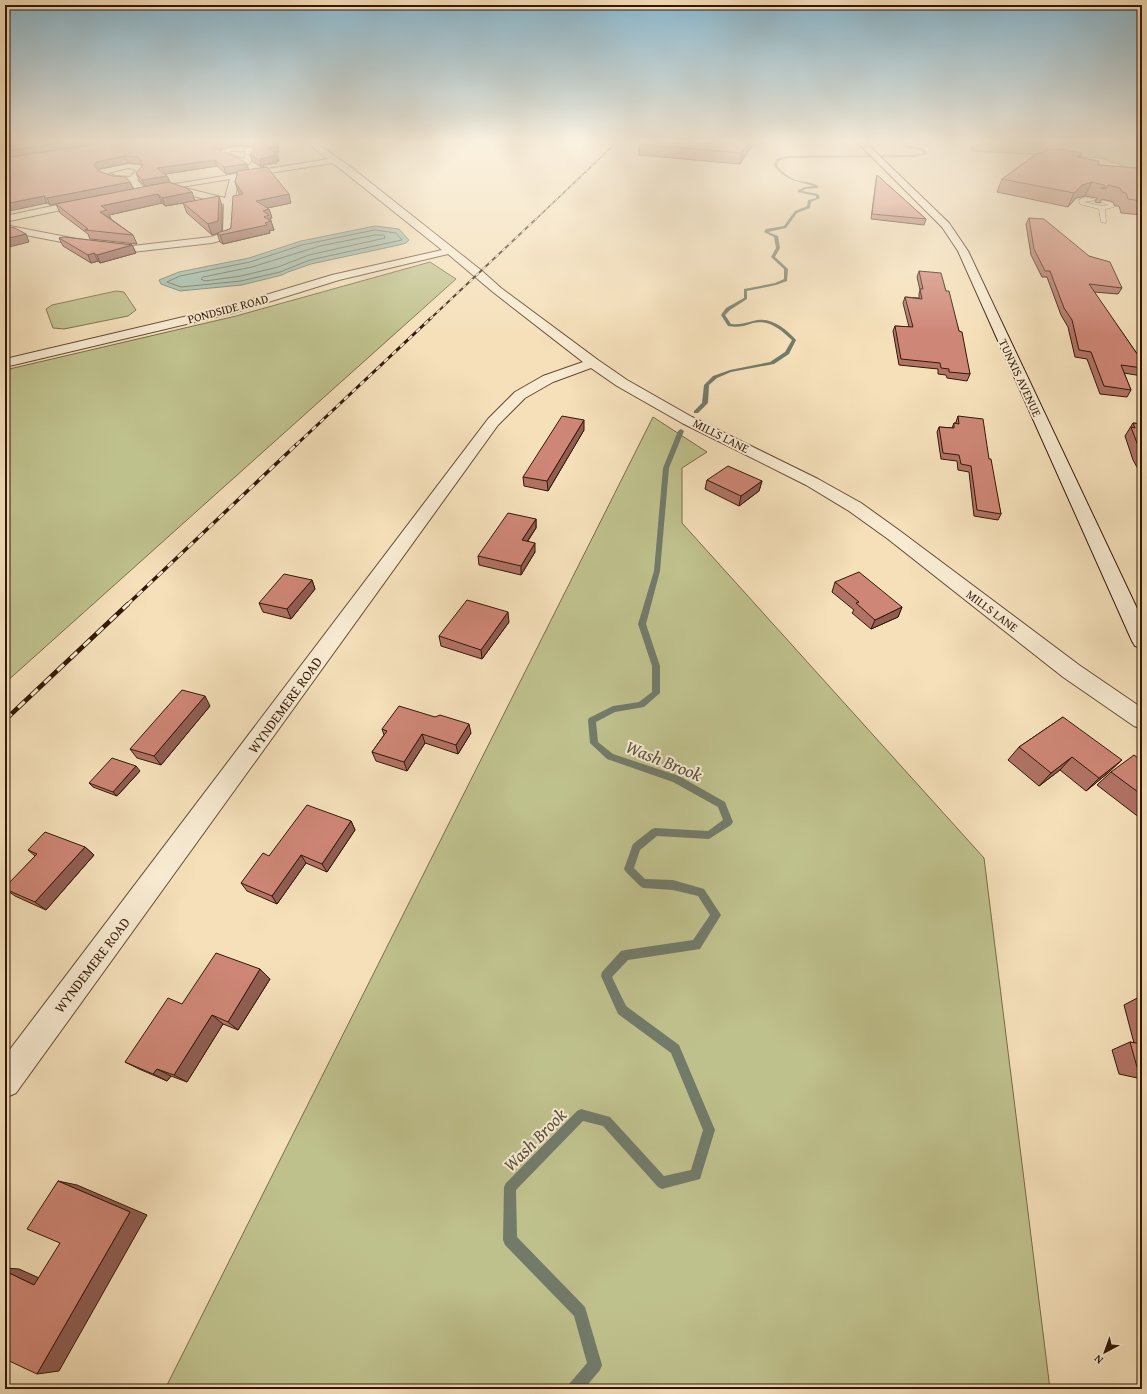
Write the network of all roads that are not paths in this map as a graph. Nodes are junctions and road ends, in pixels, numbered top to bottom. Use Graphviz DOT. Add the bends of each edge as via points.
graph roads {
  1 [pos="66,206"];
  2 [pos="71,206"];
  3 [pos="230,206"];
  4 [pos="394,206"];
  5 [pos="927,206"];
  6 [pos="1088,206"];
  7 [pos="1112,206"];
  8 [pos="5,208"];
  9 [pos="1102,208"];
  10 [pos="16,216"];
  11 [pos="5,219"];
  12 [pos="68,219"];
  13 [pos="1104,222"];
  14 [pos="5,228"];
  15 [pos="450,251"];
  16 [pos="5,363"];
  17 [pos="593,363"];
  18 [pos="1142,641"];
  19 [pos="1142,720"];
  20 [pos="5,1082"];
  1 -- 10 [label="street"];
  2 -- 12 [label="street"];
  3 -- 14 [label="street" via="228,235 212,240 132,249"];
  4 -- 15 [label="street, MILLS LANE"];
  5 -- 18 [label="street, TUNXIS AVENUE" via="946,225 964,251"];
  6 -- 9 [label="lane"];
  7 -- 9 [label="lane"];
  8 -- 10 [label="street"];
  9 -- 13 [label="lane"];
  10 -- 11 [label="street"];
  15 -- 16 [label="street, PONDSIDE ROAD" via="336,277 229,310"];
  15 -- 17 [label="street, MILLS LANE" via="496,290"];
  17 -- 19 [label="street, MILLS LANE" via="656,402 812,482 854,507 1071,671"];
  17 -- 20 [label="street, WYNDEMERE ROAD" via="548,378 520,395 493,422"];
}
